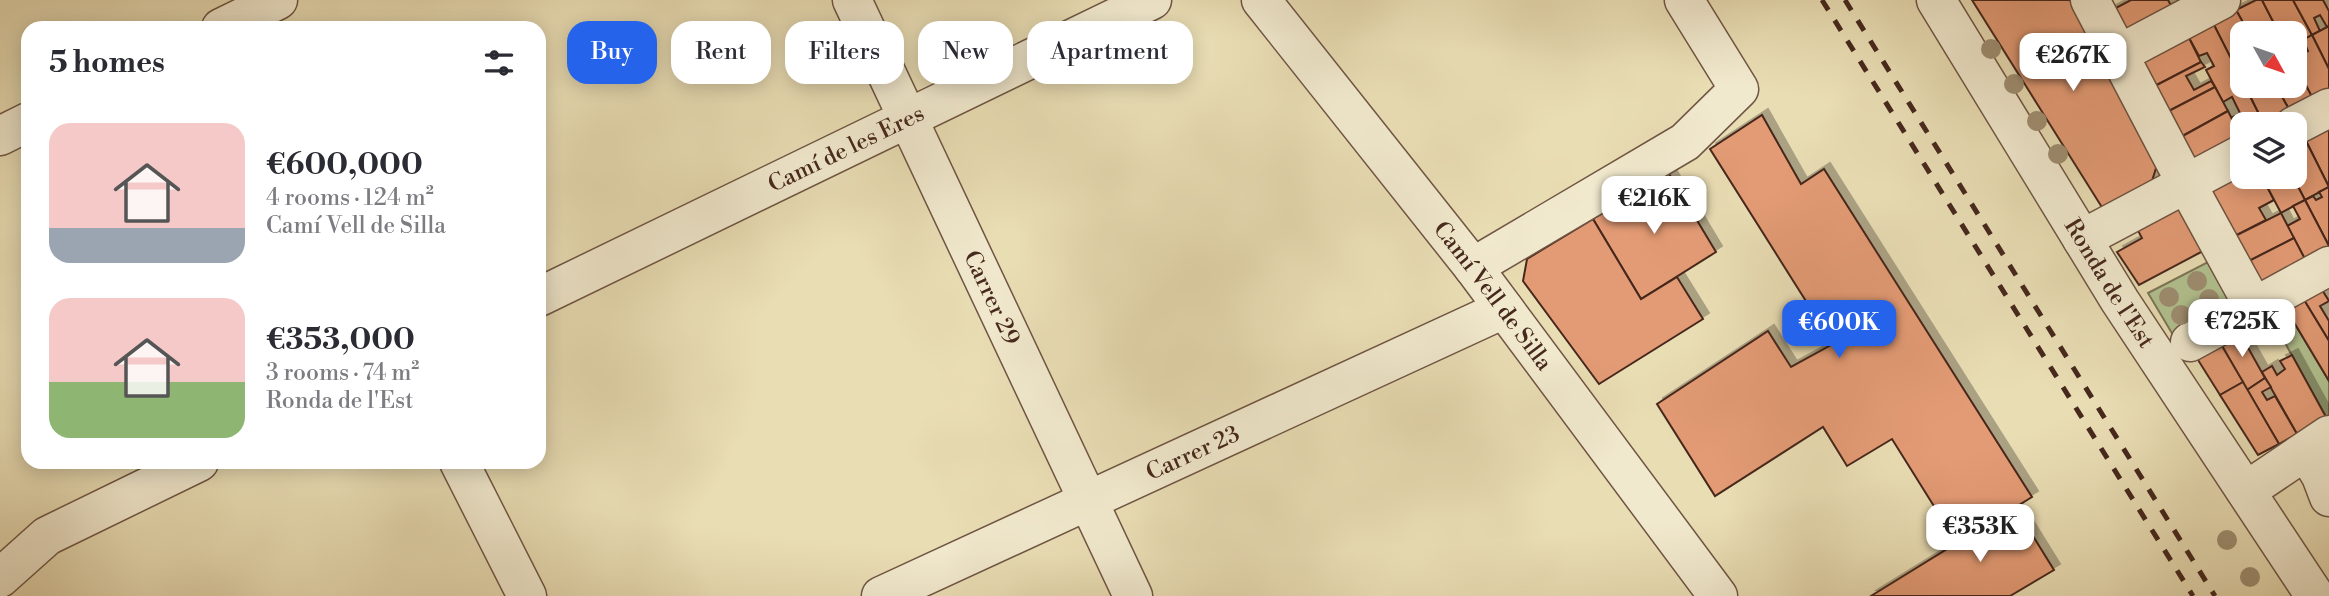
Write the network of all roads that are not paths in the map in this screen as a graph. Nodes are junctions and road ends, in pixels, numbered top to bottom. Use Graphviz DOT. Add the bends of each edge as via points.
graph roads {
  1 [pos="278,0"];
  2 [pos="852,0"];
  3 [pos="1152,0"];
  4 [pos="1261,0"];
  5 [pos="1684,0"];
  6 [pos="1936,0"];
  7 [pos="2090,0"];
  8 [pos="2221,0"];
  9 [pos="235,21"];
  10 [pos="2119,54"];
  11 [pos="2329,108"];
  12 [pos="908,118"];
  13 [pos="2307,119"];
  14 [pos="21,126"];
  15 [pos="0,136"];
  16 [pos="2230,160"];
  17 [pos="2186,183"];
  18 [pos="2082,239"];
  19 [pos="2329,265"];
  20 [pos="1473,267"];
  21 [pos="546,294"];
  22 [pos="2254,307"];
  23 [pos="1504,309"];
  24 [pos="2190,342"];
  25 [pos="2317,443"];
  26 [pos="185,469"];
  27 [pos="463,469"];
  28 [pos="2246,491"];
  29 [pos="2329,497"];
  30 [pos="1088,500"];
  31 [pos="47,536"];
  32 [pos="0,540"];
  33 [pos="0,578"];
  34 [pos="527,596"];
  35 [pos="881,596"];
  36 [pos="1133,596"];
  37 [pos="1718,596"];
  38 [pos="2315,596"];
  1 -- 9 [label="street"];
  2 -- 12 [label="street, Carrer 29"];
  3 -- 12 [label="street, Camí de les Eres"];
  4 -- 20 [label="street, Camí Vell de Silla"];
  5 -- 20 [label="street" via="1739,89 1685,142"];
  6 -- 18 [label="street, Ronda de l'Est"];
  7 -- 10 [label="street"];
  8 -- 10 [label="street"];
  10 -- 17 [label="street"];
  11 -- 13 [label="street"];
  12 -- 21 [label="street, Camí de les Eres"];
  12 -- 30 [label="street, Carrer 29"];
  14 -- 15 [label="street"];
  16 -- 17 [label="street"];
  17 -- 18 [label="street"];
  17 -- 22 [label="street"];
  18 -- 28 [label="street, Ronda de l'Est"];
  19 -- 22 [label="street"];
  20 -- 23 [label="street, Camí Vell de Silla"];
  22 -- 24 [label="street"];
  23 -- 30 [label="street, Carrer 23"];
  23 -- 37 [label="street, Camí Vell de Silla"];
  25 -- 28 [label="street"];
  25 -- 29 [label="street"];
  26 -- 31 [label="street"];
  27 -- 34 [label="street"];
  28 -- 38 [label="street, Ronda de l'Est"];
  30 -- 35 [label="street, Carrer 23"];
  30 -- 36 [label="street, Carrer 29"];
  31 -- 32 [label="street"];
  31 -- 33 [label="street"];
}
